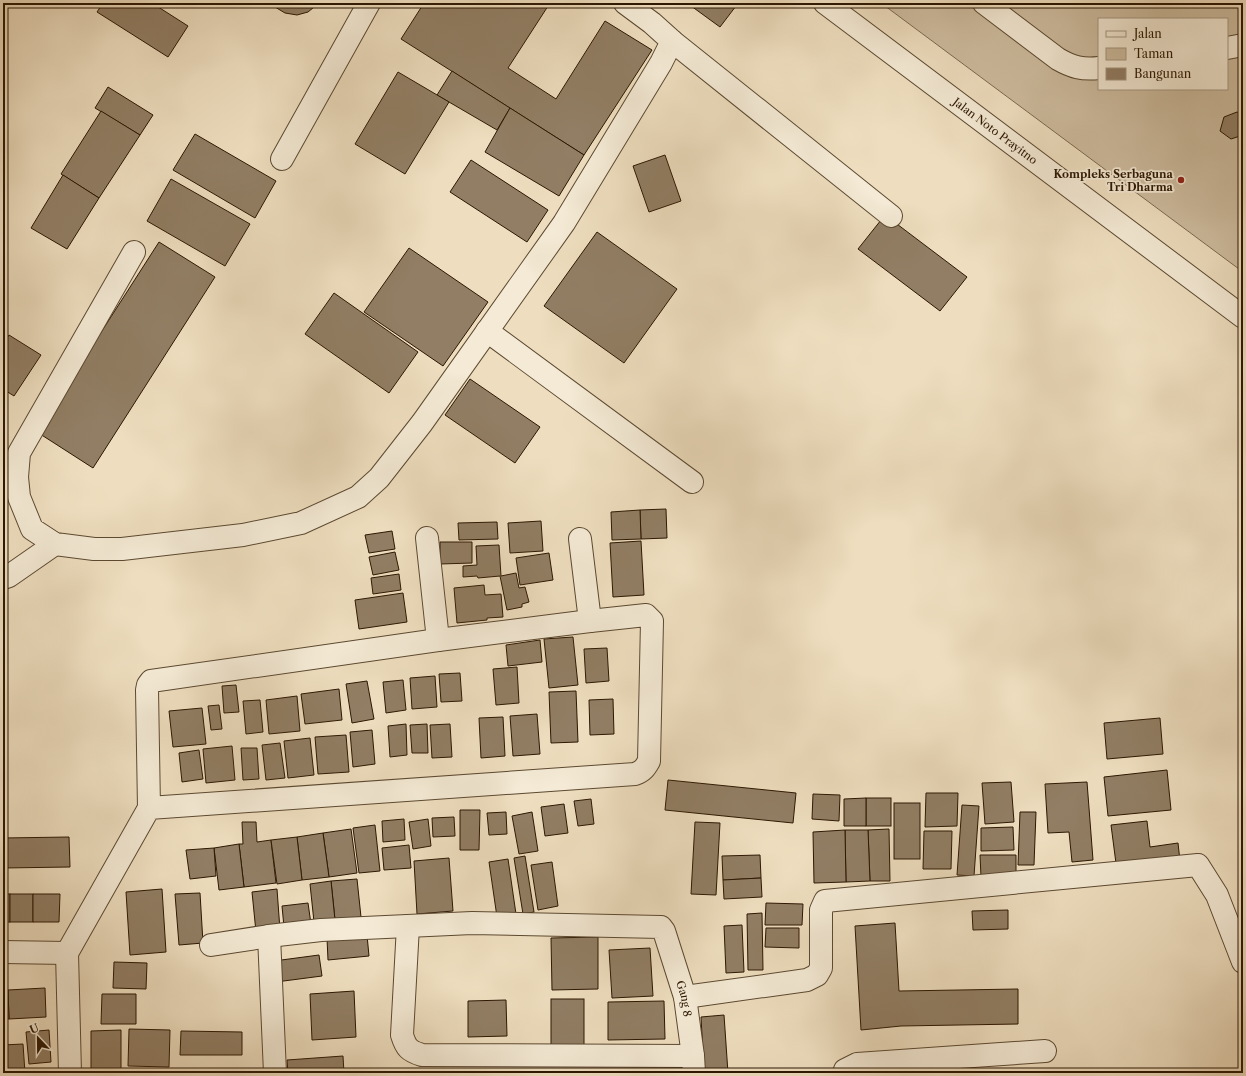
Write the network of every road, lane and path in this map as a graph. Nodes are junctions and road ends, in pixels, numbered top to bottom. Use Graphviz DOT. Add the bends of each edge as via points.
graph roads {
  1 [pos="369,3"];
  2 [pos="625,3"];
  3 [pos="825,3"];
  4 [pos="984,3"];
  5 [pos="672,41"];
  6 [pos="1243,45"];
  7 [pos="1228,48"];
  8 [pos="1098,68"];
  9 [pos="282,159"];
  10 [pos="891,216"];
  11 [pos="134,252"];
  12 [pos="1243,317"];
  13 [pos="487,331"];
  14 [pos="692,482"];
  15 [pos="427,538"];
  16 [pos="580,539"];
  17 [pos="55,544"];
  18 [pos="3,578"];
  19 [pos="590,621"];
  20 [pos="438,640"];
  21 [pos="149,808"];
  22 [pos="408,926"];
  23 [pos="269,936"];
  24 [pos="211,945"];
  25 [pos="3,952"];
  26 [pos="67,953"];
  27 [pos="1243,962"];
  28 [pos="685,997"];
  29 [pos="1045,1051"];
  30 [pos="694,1064"];
  31 [pos="70,1073"];
  32 [pos="275,1073"];
  33 [pos="844,1073"];
  1 -- 9 [label="street"];
  2 -- 5 [label="street"];
  3 -- 12 [label="street, Jalan Noto Prayitno"];
  4 -- 8 [label="street" via="1058,59 1071,66"];
  5 -- 10 [label="street"];
  5 -- 13 [label="street" via="564,223"];
  6 -- 7 [label="street"];
  11 -- 17 [label="street" via="19,453 19,497 32,529"];
  13 -- 14 [label="street"];
  13 -- 17 [label="street" via="379,478 358,497 301,523 243,535 122,549 94,549"];
  15 -- 20 [label="street"];
  16 -- 19 [label="street"];
  17 -- 18 [label="street"];
  19 -- 20 [label="street"];
  19 -- 21 [label="street" via="646,615 652,621 649,761 640,772"];
  20 -- 21 [label="street" via="151,681 147,690"];
  21 -- 26 [label="street"];
  22 -- 23 [label="street" via="321,930"];
  22 -- 28 [label="street, Gang 8" via="472,923 661,927"];
  22 -- 30 [label="street" via="402,1035 410,1051 422,1055"];
  23 -- 24 [label="street"];
  23 -- 32 [label="street"];
  25 -- 26 [label="street"];
  26 -- 31 [label="street"];
  27 -- 28 [label="street" via="1217,895 1198,865 825,901 821,910 821,968 817,975 807,980"];
  28 -- 30 [label="street, Gang 8"];
  29 -- 33 [label="street" via="856,1064"];
}
